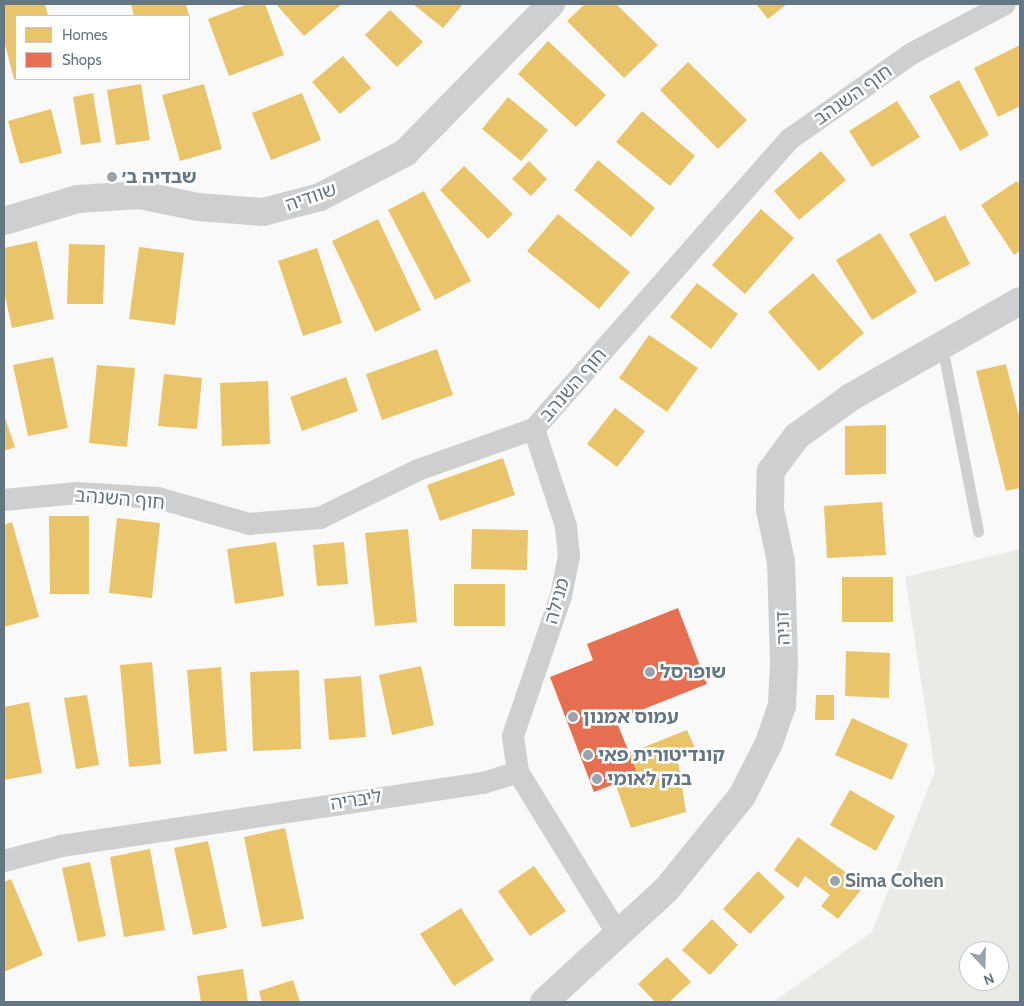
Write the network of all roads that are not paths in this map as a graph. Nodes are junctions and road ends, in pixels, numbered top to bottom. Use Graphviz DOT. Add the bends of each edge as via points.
graph roads {
  1 [pos="552,4"];
  2 [pos="1005,4"];
  3 [pos="4,221"];
  4 [pos="1020,300"];
  5 [pos="941,345"];
  6 [pos="534,429"];
  7 [pos="4,500"];
  8 [pos="978,532"];
  9 [pos="518,772"];
  10 [pos="4,861"];
  11 [pos="618,936"];
  12 [pos="544,1002"];
  1 -- 3 [label="street, שוודיה" via="406,154 320,197 263,212 198,207 140,195 78,199"];
  2 -- 6 [label="street, חוף השנהב" via="911,54 790,139"];
  4 -- 5 [label="street, דניה"];
  5 -- 8 [label="lane"];
  5 -- 11 [label="street, דניה" via="851,397 798,436 771,471 770,510 780,562 782,706 769,742 742,796 666,890"];
  6 -- 7 [label="street, חוף השנהב" via="418,470 320,518 249,524 158,498 78,493"];
  6 -- 9 [label="street, מנילה" via="566,526 569,556 560,596 513,736"];
  9 -- 10 [label="street, ליבריה" via="483,783 61,846"];
  9 -- 11 [label="street"];
  11 -- 12 [label="street, דניה"];
}
